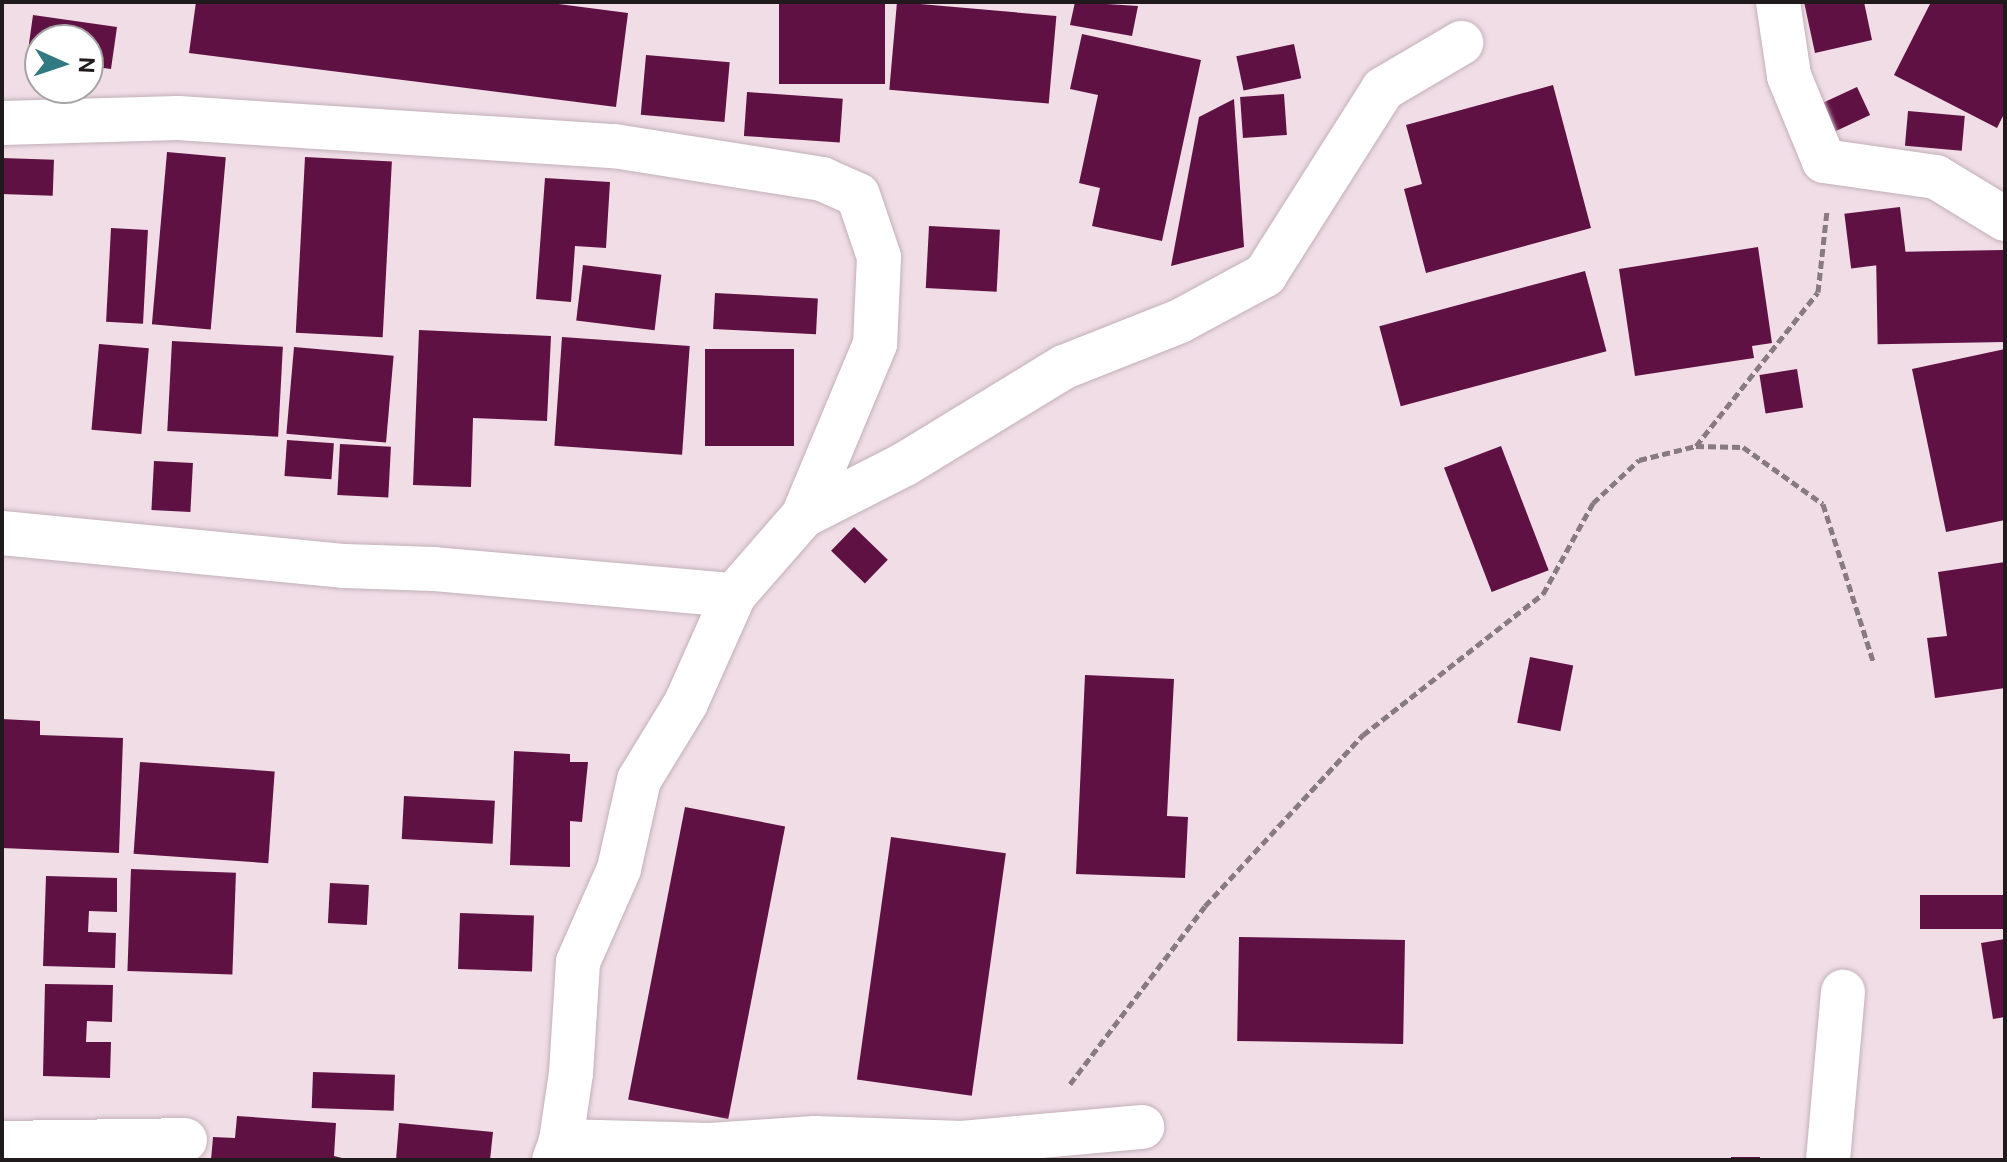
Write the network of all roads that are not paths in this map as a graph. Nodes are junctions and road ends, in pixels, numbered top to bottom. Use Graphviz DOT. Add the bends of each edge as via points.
graph roads {
  1 [pos="1778,2"];
  2 [pos="1461,43"];
  3 [pos="2,123"];
  4 [pos="2005,219"];
  5 [pos="803,516"];
  6 [pos="2,533"];
  7 [pos="734,595"];
  8 [pos="1843,992"];
  9 [pos="1142,1127"];
  10 [pos="185,1140"];
  11 [pos="2,1143"];
  12 [pos="557,1151"];
  13 [pos="1828,1160"];
  1 -- 4 [label="street" via="1789,76 1824,161 1936,177"];
  2 -- 5 [label="street" via="1383,89 1265,275 1180,321 1064,367 905,464"];
  3 -- 5 [label="street" via="178,118 614,146 822,179 858,195 879,257 875,344"];
  5 -- 7 [label="street"];
  6 -- 7 [label="street"];
  7 -- 12 [label="street" via="686,703 639,780 619,869 578,962 571,1073"];
  8 -- 13 [label="street"];
  9 -- 12 [label="street" via="962,1143 815,1138"];
  10 -- 11 [label="street"];
}
